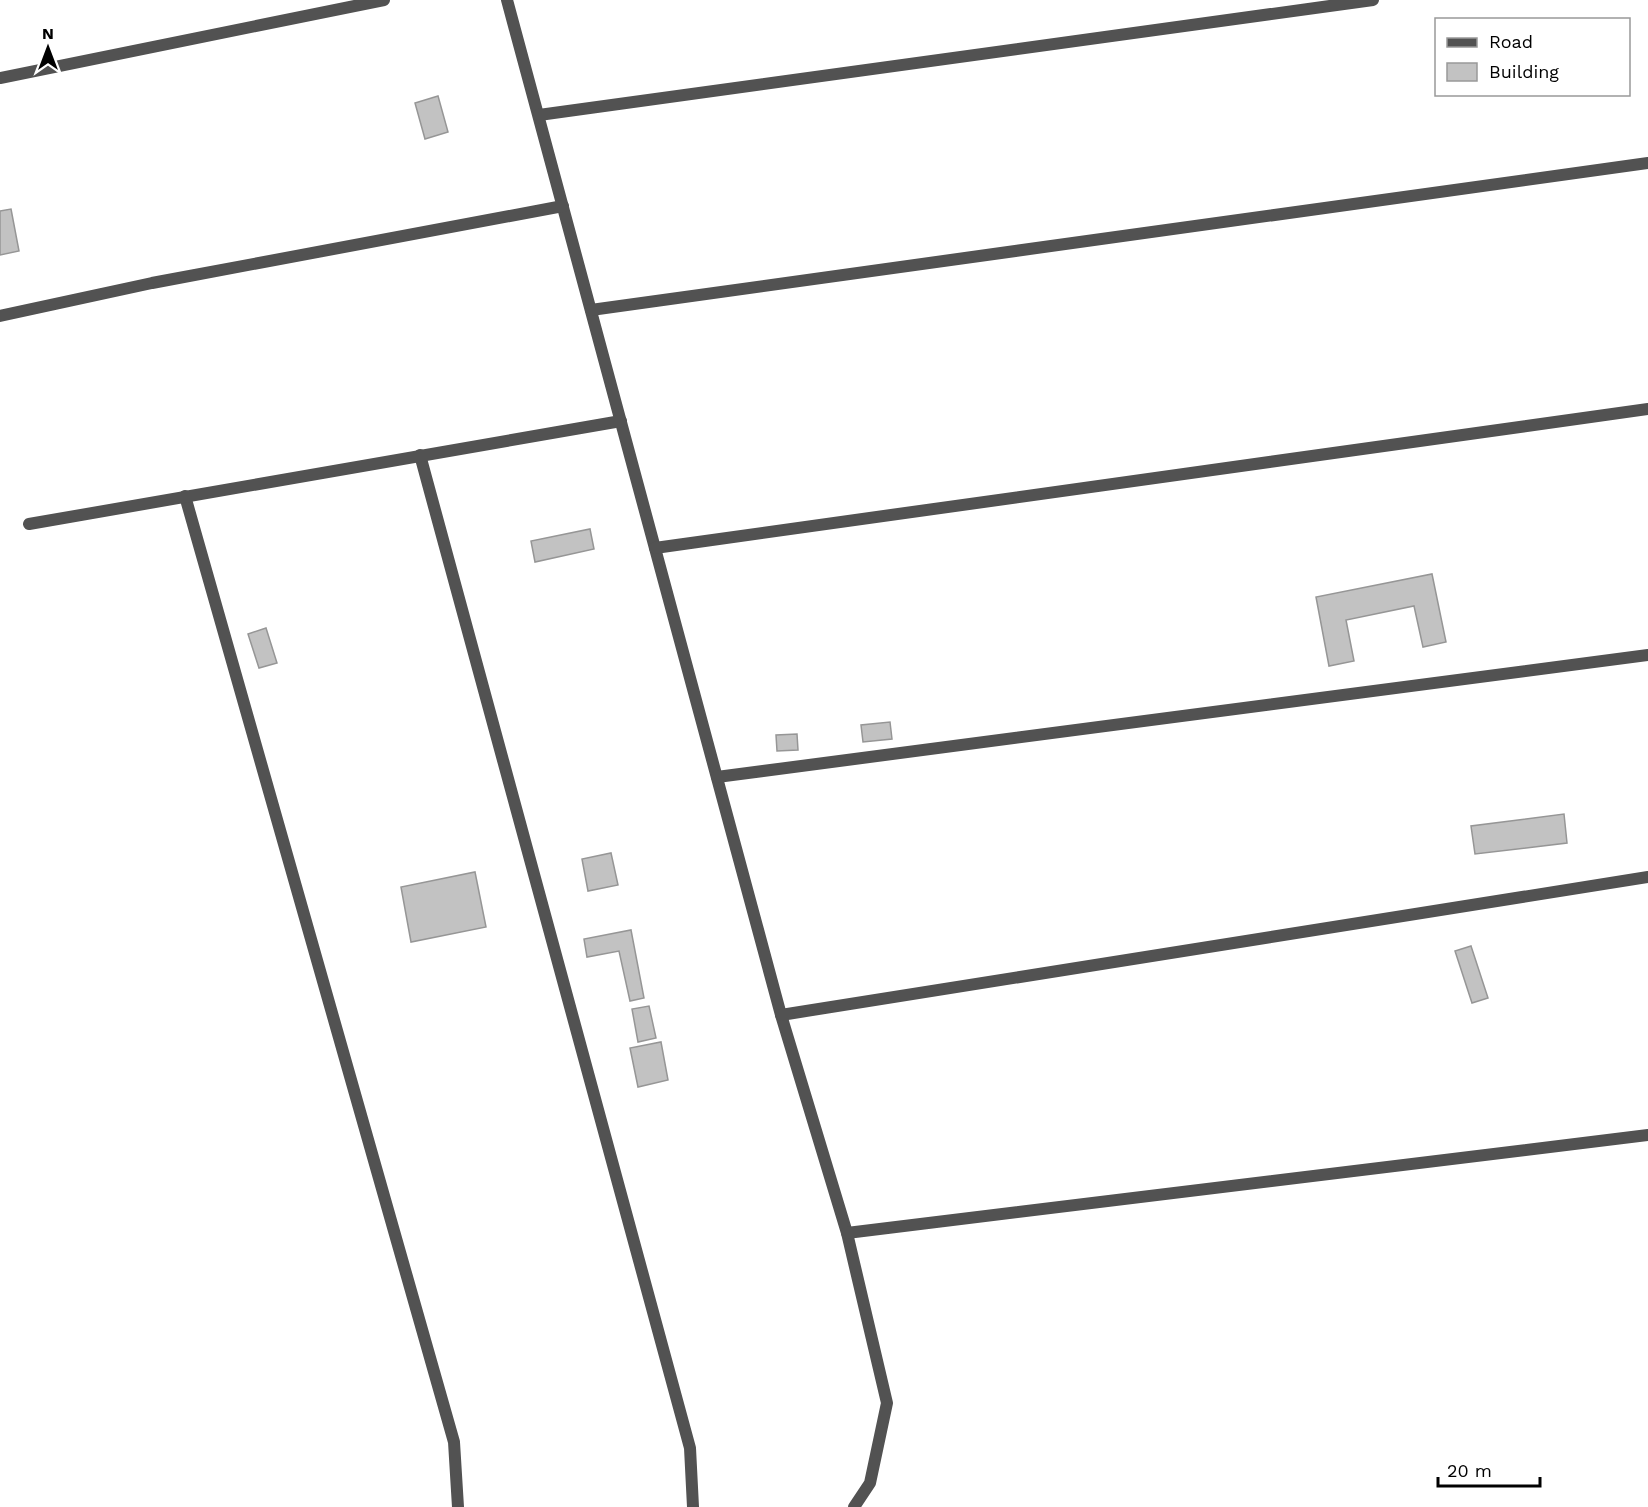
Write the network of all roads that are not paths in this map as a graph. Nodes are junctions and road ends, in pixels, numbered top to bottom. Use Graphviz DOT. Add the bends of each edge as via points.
graph roads {
  1 [pos="384,0"];
  2 [pos="507,0"];
  3 [pos="1373,0"];
  4 [pos="0,78"];
  5 [pos="539,115"];
  6 [pos="1648,163"];
  7 [pos="563,206"];
  8 [pos="591,310"];
  9 [pos="0,316"];
  10 [pos="1648,409"];
  11 [pos="621,420"];
  12 [pos="420,455"];
  13 [pos="185,496"];
  14 [pos="28,524"];
  15 [pos="655,548"];
  16 [pos="1648,655"];
  17 [pos="717,777"];
  18 [pos="1648,877"];
  19 [pos="781,1015"];
  20 [pos="1648,1135"];
  21 [pos="847,1233"];
  22 [pos="458,1507"];
  23 [pos="693,1507"];
  24 [pos="854,1507"];
  1 -- 4 [label="street"];
  2 -- 5 [label="street"];
  3 -- 5 [label="street"];
  5 -- 7 [label="street"];
  6 -- 8 [label="street"];
  7 -- 8 [label="street"];
  7 -- 9 [label="street" via="152,283"];
  8 -- 11 [label="street"];
  10 -- 15 [label="street"];
  11 -- 12 [label="street"];
  11 -- 15 [label="street"];
  12 -- 13 [label="street"];
  12 -- 23 [label="street" via="690,1448"];
  13 -- 14 [label="street"];
  13 -- 22 [label="street" via="454,1442"];
  15 -- 17 [label="street"];
  16 -- 17 [label="street"];
  17 -- 19 [label="street"];
  18 -- 19 [label="street"];
  19 -- 21 [label="street"];
  20 -- 21 [label="street"];
  21 -- 24 [label="street" via="887,1403 870,1483"];
}
